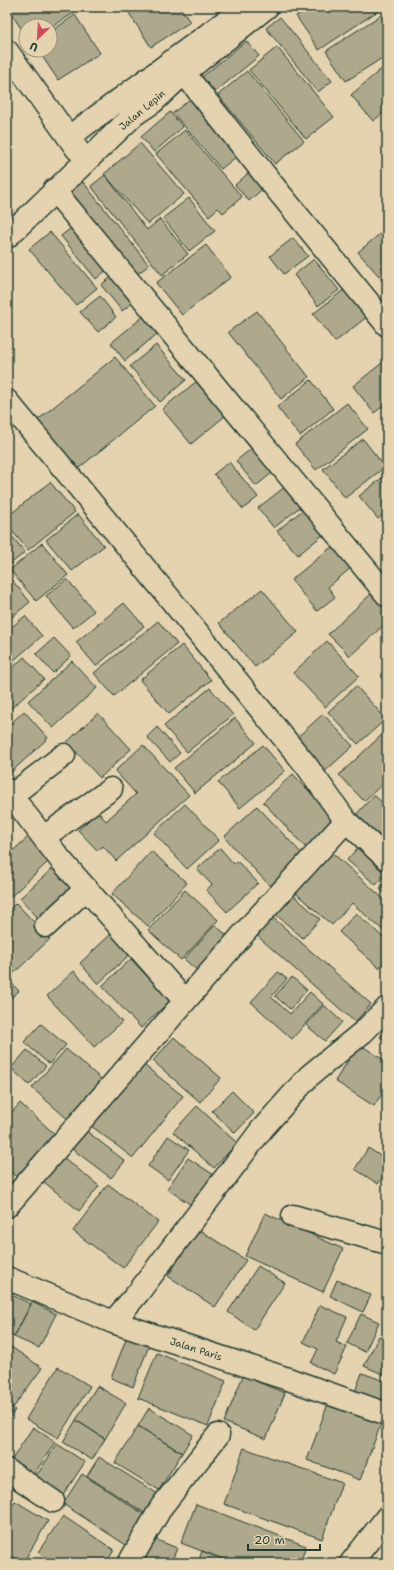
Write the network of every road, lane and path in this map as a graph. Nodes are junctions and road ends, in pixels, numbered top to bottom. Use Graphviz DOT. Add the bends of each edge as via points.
graph roads {
  1 [pos="237,7"];
  2 [pos="267,7"];
  3 [pos="7,51"];
  4 [pos="184,73"];
  5 [pos="69,137"];
  6 [pos="86,161"];
  7 [pos="54,190"];
  8 [pos="7,237"];
  9 [pos="387,325"];
  10 [pos="7,401"];
  11 [pos="387,595"];
  12 [pos="64,755"];
  13 [pos="111,789"];
  14 [pos="9,793"];
  15 [pos="346,821"];
  16 [pos="44,836"];
  17 [pos="387,859"];
  18 [pos="86,889"];
  19 [pos="46,926"];
  20 [pos="185,1000"];
  21 [pos="387,1008"];
  22 [pos="8,1201"];
  23 [pos="293,1216"];
  24 [pos="387,1244"];
  25 [pos="7,1278"];
  26 [pos="113,1322"];
  27 [pos="387,1414"];
  28 [pos="218,1435"];
  29 [pos="7,1470"];
  30 [pos="53,1501"];
  31 [pos="387,1517"];
  32 [pos="129,1563"];
  33 [pos="351,1563"];
  1 -- 5 [label="street" via="230,18"];
  2 -- 4 [label="street, Jalan Lepin"];
  3 -- 5 [label="street"];
  4 -- 6 [label="street, Jalan Lepin" via="153,102 134,114"];
  4 -- 9 [label="street"];
  5 -- 6 [label="street"];
  6 -- 7 [label="street, Jalan Lepin"];
  7 -- 8 [label="street, Jalan Lepin"];
  7 -- 11 [label="street"];
  10 -- 15 [label="street" via="306,765"];
  12 -- 14 [label="street"];
  13 -- 16 [label="street"];
  14 -- 16 [label="street"];
  15 -- 17 [label="street"];
  15 -- 20 [label="street"];
  16 -- 18 [label="street"];
  18 -- 19 [label="street"];
  18 -- 20 [label="street"];
  20 -- 22 [label="street"];
  21 -- 26 [label="street" via="363,1032 309,1076 267,1123 138,1293"];
  23 -- 24 [label="street"];
  25 -- 26 [label="street, Jalan Paris"];
  26 -- 27 [label="street, Jalan Paris"];
  28 -- 32 [label="street" via="162,1506"];
  29 -- 30 [label="street"];
  31 -- 33 [label="street"];
}
